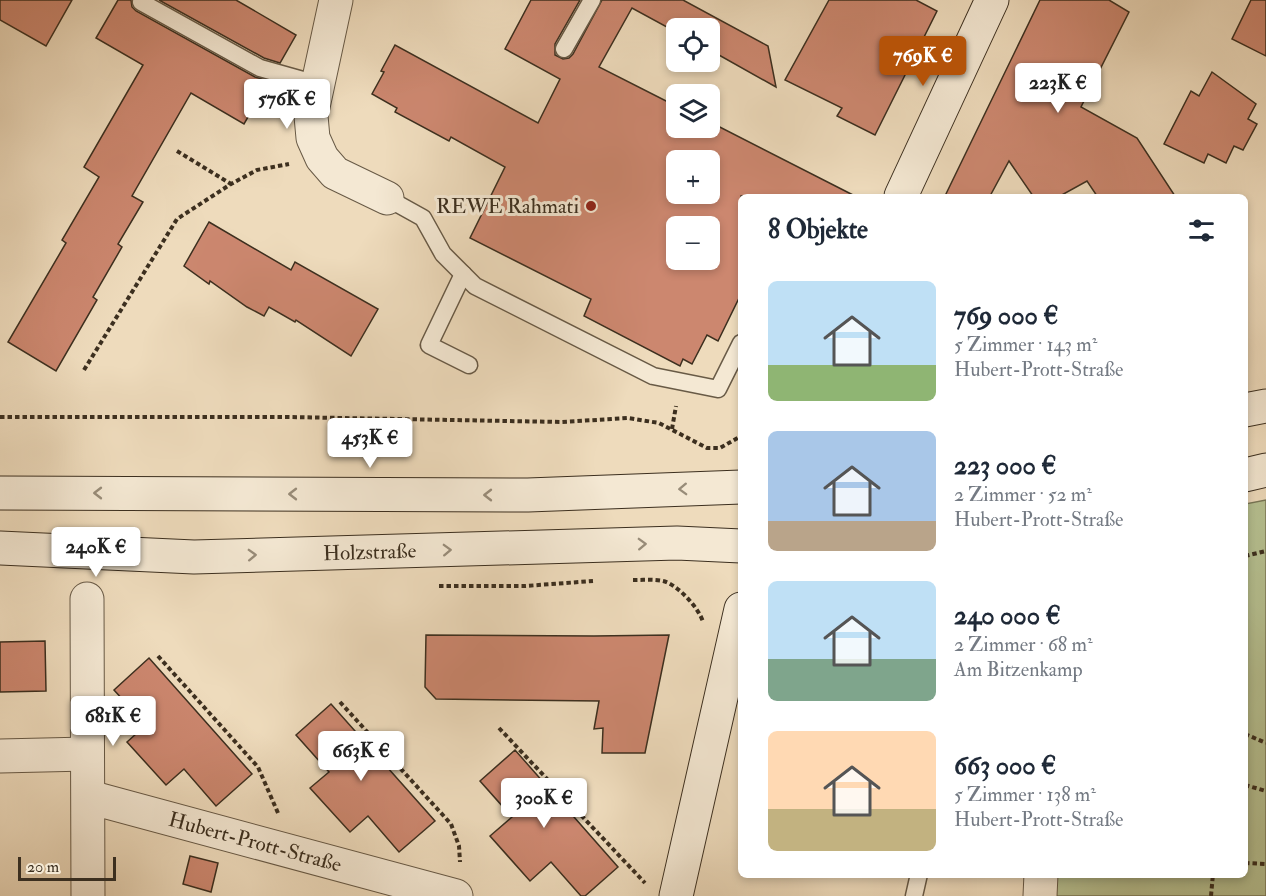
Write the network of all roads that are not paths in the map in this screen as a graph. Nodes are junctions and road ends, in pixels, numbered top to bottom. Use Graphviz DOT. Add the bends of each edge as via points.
graph roads {
  1 [pos="336,0"];
  2 [pos="592,0"];
  3 [pos="992,0"];
  4 [pos="141,2"];
  5 [pos="564,49"];
  6 [pos="317,84"];
  7 [pos="902,194"];
  8 [pos="387,198"];
  9 [pos="463,274"];
  10 [pos="738,349"];
  11 [pos="469,365"];
  12 [pos="1266,406"];
  13 [pos="1248,409"];
  14 [pos="1266,470"];
  15 [pos="1248,474"];
  16 [pos="738,487"];
  17 [pos="0,493"];
  18 [pos="738,546"];
  19 [pos="0,548"];
  20 [pos="87,599"];
  21 [pos="738,622"];
  22 [pos="87,754"];
  23 [pos="0,756"];
  24 [pos="89,797"];
  25 [pos="918,878"];
  26 [pos="1041,878"];
  27 [pos="458,881"];
  28 [pos="677,890"];
  29 [pos="88,896"];
  30 [pos="914,896"];
  31 [pos="1040,896"];
  1 -- 6 [label="street"];
  2 -- 5 [label="lane"];
  3 -- 7 [label="street"];
  4 -- 6 [label="lane" via="260,69"];
  6 -- 8 [label="street" via="311,116 322,158 335,173"];
  8 -- 9 [label="lane" via="423,218 443,254"];
  9 -- 10 [label="lane" via="475,286 652,376 718,388"];
  9 -- 11 [label="lane" via="429,345"];
  12 -- 13 [label="street"];
  14 -- 15 [label="street"];
  16 -- 17 [label="street, one-way" via="528,495"];
  19 -- 18 [label="street, Holzstraße, one-way" via="194,557 666,543"];
  20 -- 22 [label="street"];
  21 -- 28 [label="street"];
  22 -- 23 [label="street"];
  22 -- 24 [label="street"];
  24 -- 27 [label="street, Hubert-Prott-Straße" via="278,849"];
  24 -- 29 [label="street"];
  25 -- 30 [label="lane"];
  26 -- 31 [label="street"];
}
